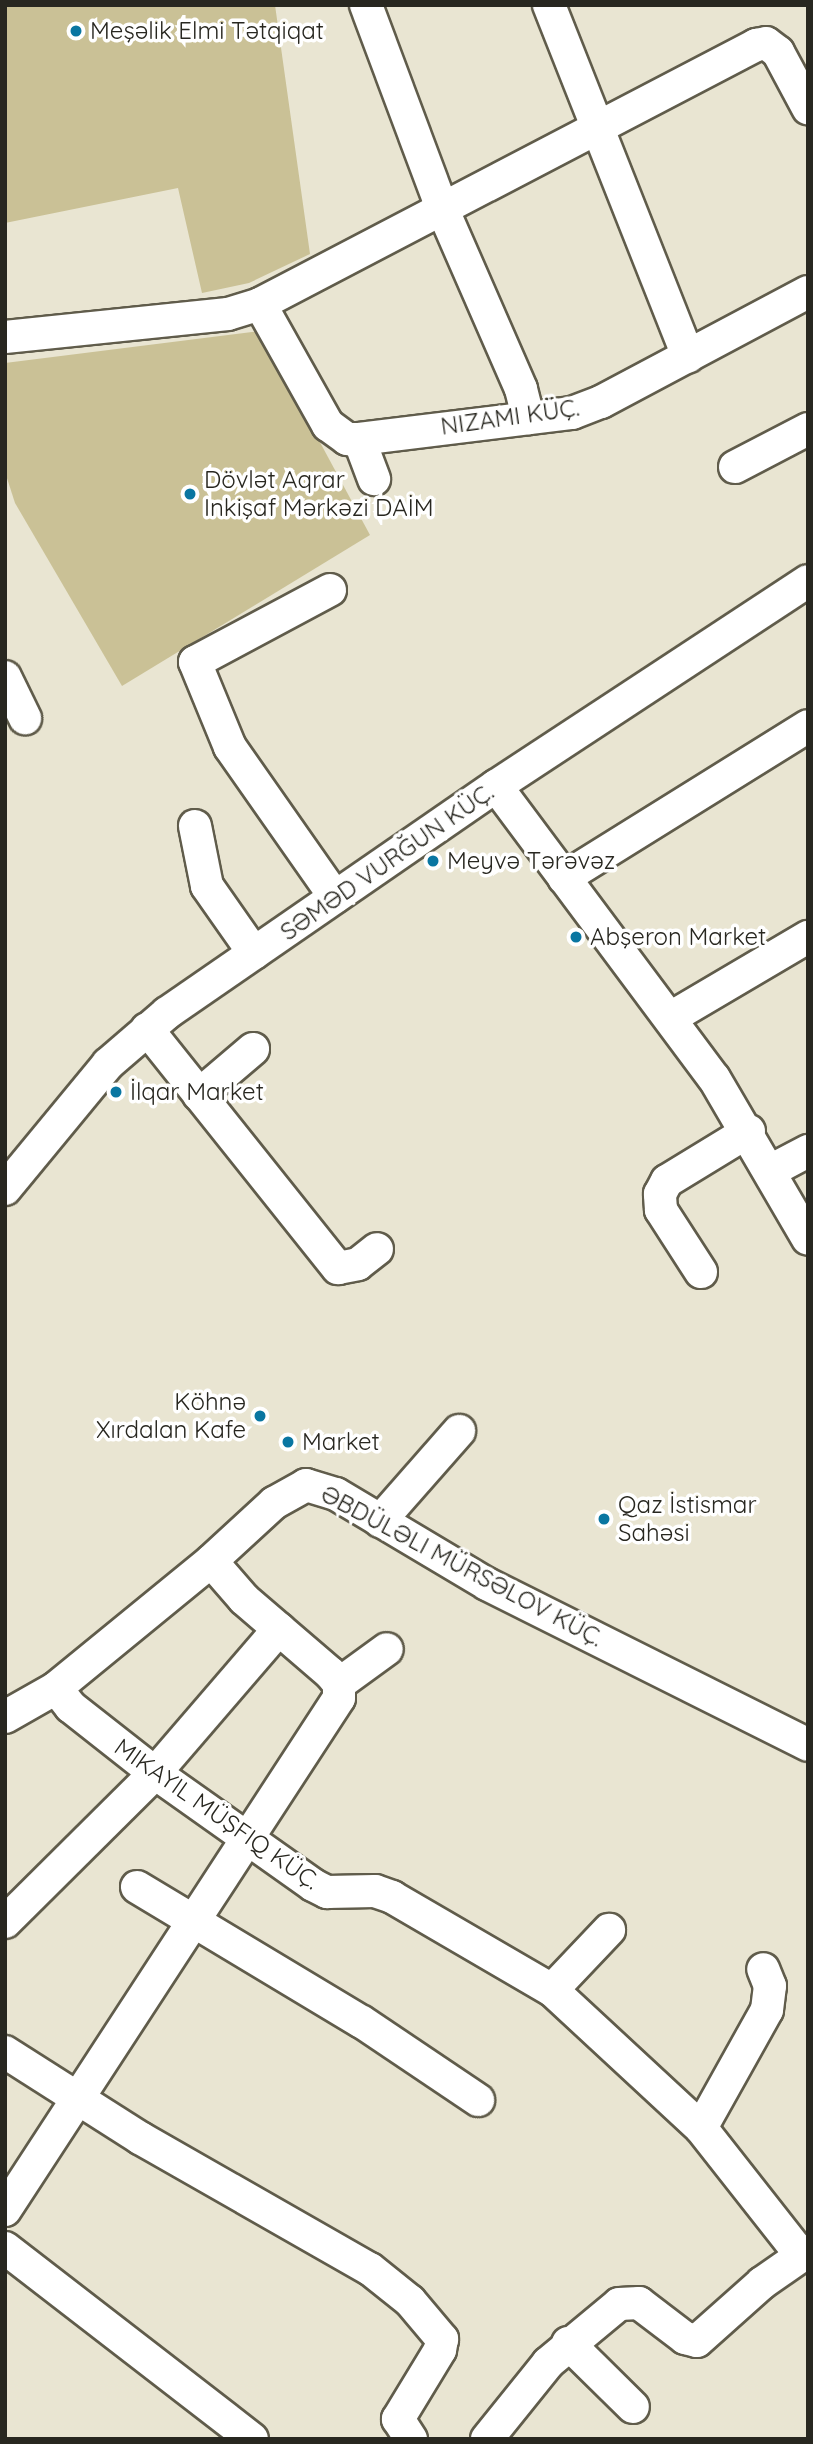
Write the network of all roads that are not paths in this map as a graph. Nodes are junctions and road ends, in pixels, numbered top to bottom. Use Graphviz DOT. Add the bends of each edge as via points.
graph roads {
  1 [pos="366,5"];
  2 [pos="549,5"];
  3 [pos="808,108"];
  4 [pos="596,131"];
  5 [pos="442,208"];
  6 [pos="808,292"];
  7 [pos="260,304"];
  8 [pos="5,337"];
  9 [pos="688,356"];
  10 [pos="528,418"];
  11 [pos="808,429"];
  12 [pos="359,439"];
  13 [pos="735,467"];
  14 [pos="374,479"];
  15 [pos="808,581"];
  16 [pos="330,590"];
  17 [pos="5,677"];
  18 [pos="25,718"];
  19 [pos="808,726"];
  20 [pos="496,786"];
  21 [pos="195,826"];
  22 [pos="564,878"];
  23 [pos="335,897"];
  24 [pos="808,937"];
  25 [pos="254,953"];
  26 [pos="672,1017"];
  27 [pos="147,1030"];
  28 [pos="253,1049"];
  29 [pos="199,1095"];
  30 [pos="749,1131"];
  31 [pos="808,1151"];
  32 [pos="772,1170"];
  33 [pos="5,1189"];
  34 [pos="808,1239"];
  35 [pos="377,1249"];
  36 [pos="701,1272"];
  37 [pos="459,1430"];
  38 [pos="380,1521"];
  39 [pos="211,1561"];
  40 [pos="279,1629"];
  41 [pos="387,1649"];
  42 [pos="340,1684"];
  43 [pos="56,1688"];
  44 [pos="5,1717"];
  45 [pos="808,1745"];
  46 [pos="155,1773"];
  47 [pos="246,1840"];
  48 [pos="137,1887"];
  49 [pos="5,1922"];
  50 [pos="194,1922"];
  51 [pos="609,1930"];
  52 [pos="763,1969"];
  53 [pos="552,1990"];
  54 [pos="5,2052"];
  55 [pos="79,2100"];
  56 [pos="478,2100"];
  57 [pos="701,2128"];
  58 [pos="5,2210"];
  59 [pos="5,2248"];
  60 [pos="805,2253"];
  61 [pos="568,2343"];
  62 [pos="633,2407"];
  63 [pos="252,2439"];
  64 [pos="411,2439"];
  65 [pos="487,2439"];
  1 -- 5 [label="street"];
  2 -- 4 [label="street"];
  3 -- 4 [label="street" via="778,52 766,43"];
  4 -- 5 [label="street"];
  4 -- 9 [label="street"];
  5 -- 7 [label="street"];
  5 -- 10 [label="street" via="521,389"];
  6 -- 9 [label="street, NIZAMI KÜÇ."];
  7 -- 8 [label="street" via="228,314"];
  7 -- 12 [label="street" via="328,425 347,439"];
  9 -- 10 [label="street, NIZAMI KÜÇ." via="601,402 572,413"];
  10 -- 12 [label="street, NIZAMI KÜÇ."];
  11 -- 13 [label="street"];
  12 -- 14 [label="street"];
  15 -- 20 [label="street, SƏMƏD VURĞUN KÜÇ."];
  16 -- 23 [label="street" via="195,662 230,747"];
  17 -- 18 [label="street"];
  19 -- 22 [label="street"];
  20 -- 22 [label="street"];
  20 -- 23 [label="street, SƏMƏD VURĞUN KÜÇ."];
  21 -- 25 [label="street" via="207,886"];
  22 -- 26 [label="street"];
  23 -- 25 [label="street, SƏMƏD VURĞUN KÜÇ."];
  24 -- 26 [label="street"];
  25 -- 27 [label="street, SƏMƏD VURĞUN KÜÇ."];
  26 -- 30 [label="street"];
  27 -- 29 [label="street"];
  27 -- 33 [label="street, SƏMƏD VURĞUN KÜÇ." via="108,1064"];
  28 -- 29 [label="street"];
  29 -- 35 [label="street" via="338,1268 358,1264"];
  30 -- 32 [label="street"];
  30 -- 36 [label="street" via="667,1181 660,1194 661,1210"];
  31 -- 32 [label="street"];
  32 -- 34 [label="street"];
  37 -- 38 [label="street"];
  38 -- 39 [label="street, ƏBDÜLƏLI MÜRSƏLOV KÜÇ." via="336,1494 306,1485 274,1503"];
  38 -- 45 [label="street, ƏBDÜLƏLI MÜRSƏLOV KÜÇ." via="487,1584"];
  39 -- 40 [label="street" via="244,1599"];
  39 -- 43 [label="street, ƏBDÜLƏLI MÜRSƏLOV KÜÇ."];
  40 -- 42 [label="street"];
  40 -- 46 [label="street"];
  41 -- 42 [label="street"];
  42 -- 47 [label="street" via="338,1698"];
  43 -- 44 [label="street, ƏBDÜLƏLI MÜRSƏLOV KÜÇ."];
  43 -- 46 [label="street" via="80,1714"];
  46 -- 47 [label="street"];
  46 -- 49 [label="street"];
  47 -- 50 [label="street"];
  47 -- 53 [label="street" via="327,1892 375,1891 392,1897"];
  48 -- 50 [label="street"];
  50 -- 55 [label="street"];
  50 -- 56 [label="street" via="362,2022"];
  51 -- 53 [label="street"];
  52 -- 57 [label="street" via="770,1986 767,2010"];
  53 -- 57 [label="street"];
  54 -- 55 [label="street"];
  55 -- 58 [label="street"];
  55 -- 64 [label="street" via="370,2269 411,2301 442,2339 440,2350 398,2419"];
  57 -- 60 [label="street"];
  59 -- 63 [label="street"];
  60 -- 61 [label="street" via="762,2283 697,2341 630,2301"];
  61 -- 62 [label="street"];
  61 -- 65 [label="street"];
}
